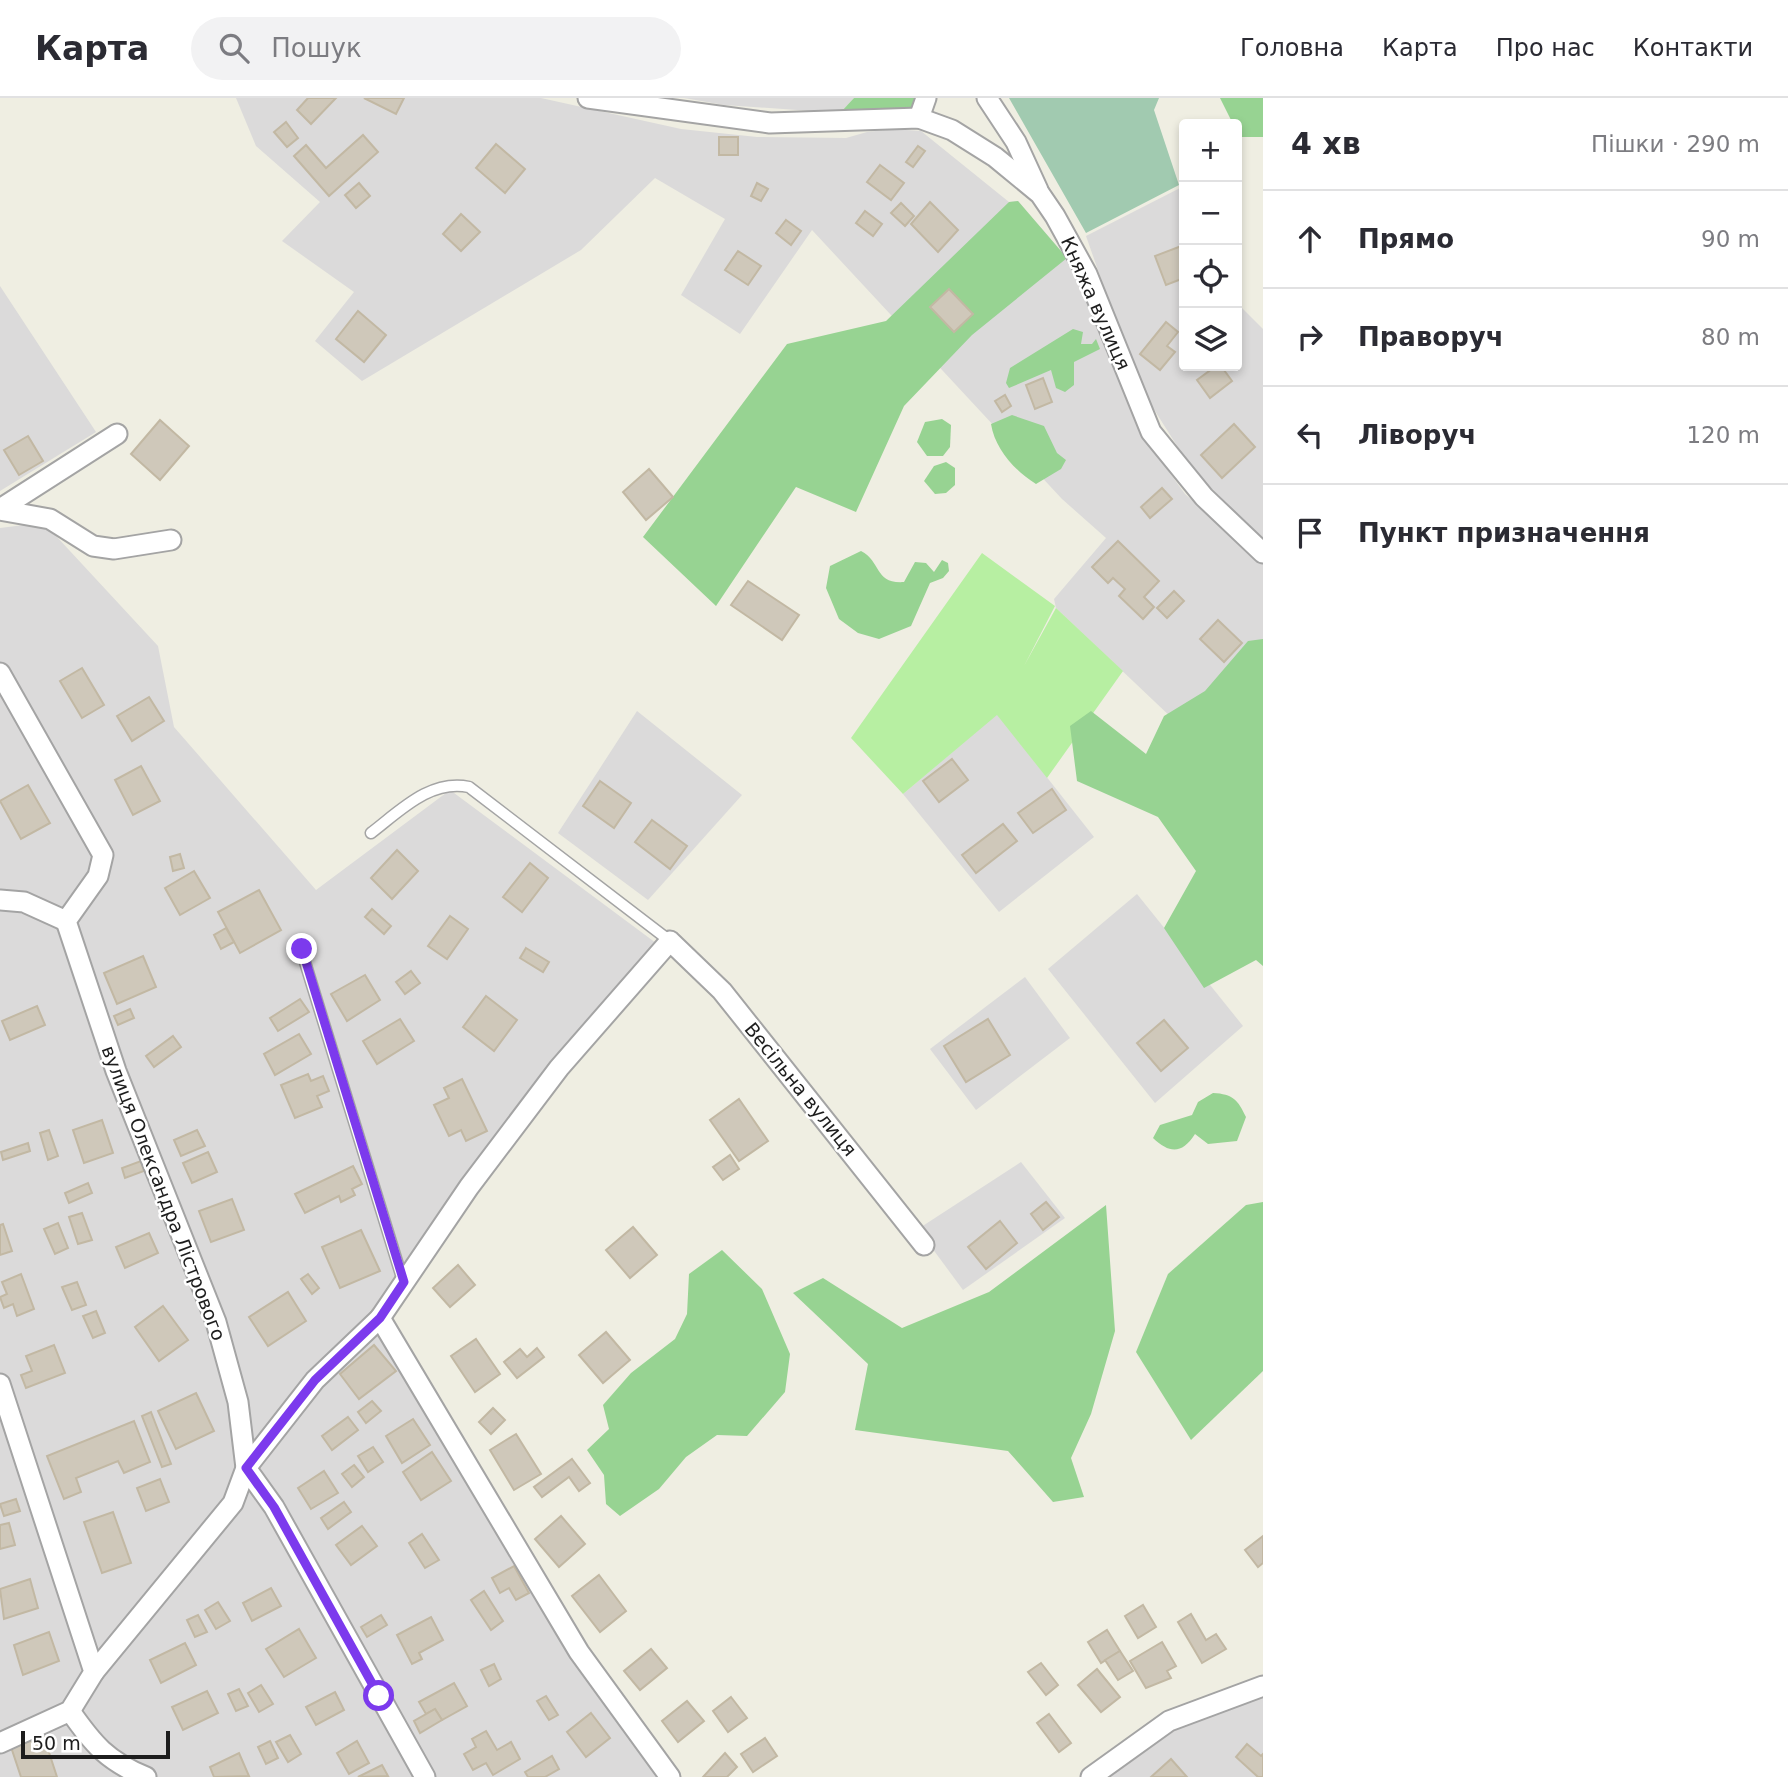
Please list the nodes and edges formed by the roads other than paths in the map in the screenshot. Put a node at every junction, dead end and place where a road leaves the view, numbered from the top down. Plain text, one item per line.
1 (588, 98) edge
2 (927, 98) edge
3 (987, 98) edge
4 (919, 118) junction
5 (1040, 194) junction
6 (117, 434) dead end
7 (0, 510) edge
8 (171, 540) dead end
9 (1263, 553) edge
10 (0, 673) edge
11 (371, 833) dead end
12 (0, 900) edge
13 (66, 921) junction
14 (670, 941) junction
15 (302, 949) dead end
16 (924, 1245) dead end
17 (404, 1282) junction
18 (380, 1318) junction
19 (0, 1384) edge
20 (246, 1468) junction
21 (94, 1672) junction
22 (1263, 1686) edge
23 (70, 1711) junction
24 (0, 1743) edge
25 (145, 1777) edge
26 (425, 1777) edge
27 (670, 1777) edge
28 (1091, 1777) edge

1 - 4 street, Княжа вулиця
2 - 4 street
3 - 5 street
4 - 5 street, Княжа вулиця
5 - 9 street, Княжа вулиця
6 - 7 street
7 - 8 street
10 - 13 street
11 - 14 lane
12 - 13 street
13 - 20 street, вулиця Олександра Лістрового
14 - 16 street, Весільна вулиця
14 - 17 street, вулиця Олександра Лістрового
15 - 17 lane
17 - 18 street, вулиця Олександра Лістрового
18 - 20 street, вулиця Олександра Лістрового
18 - 27 street
19 - 21 street
20 - 21 street, вулиця Олександра Лістрового
20 - 26 street, вулиця Олександра Лістрового
21 - 23 street, вулиця Олександра Лістрового
22 - 28 street
23 - 24 street
23 - 25 street

